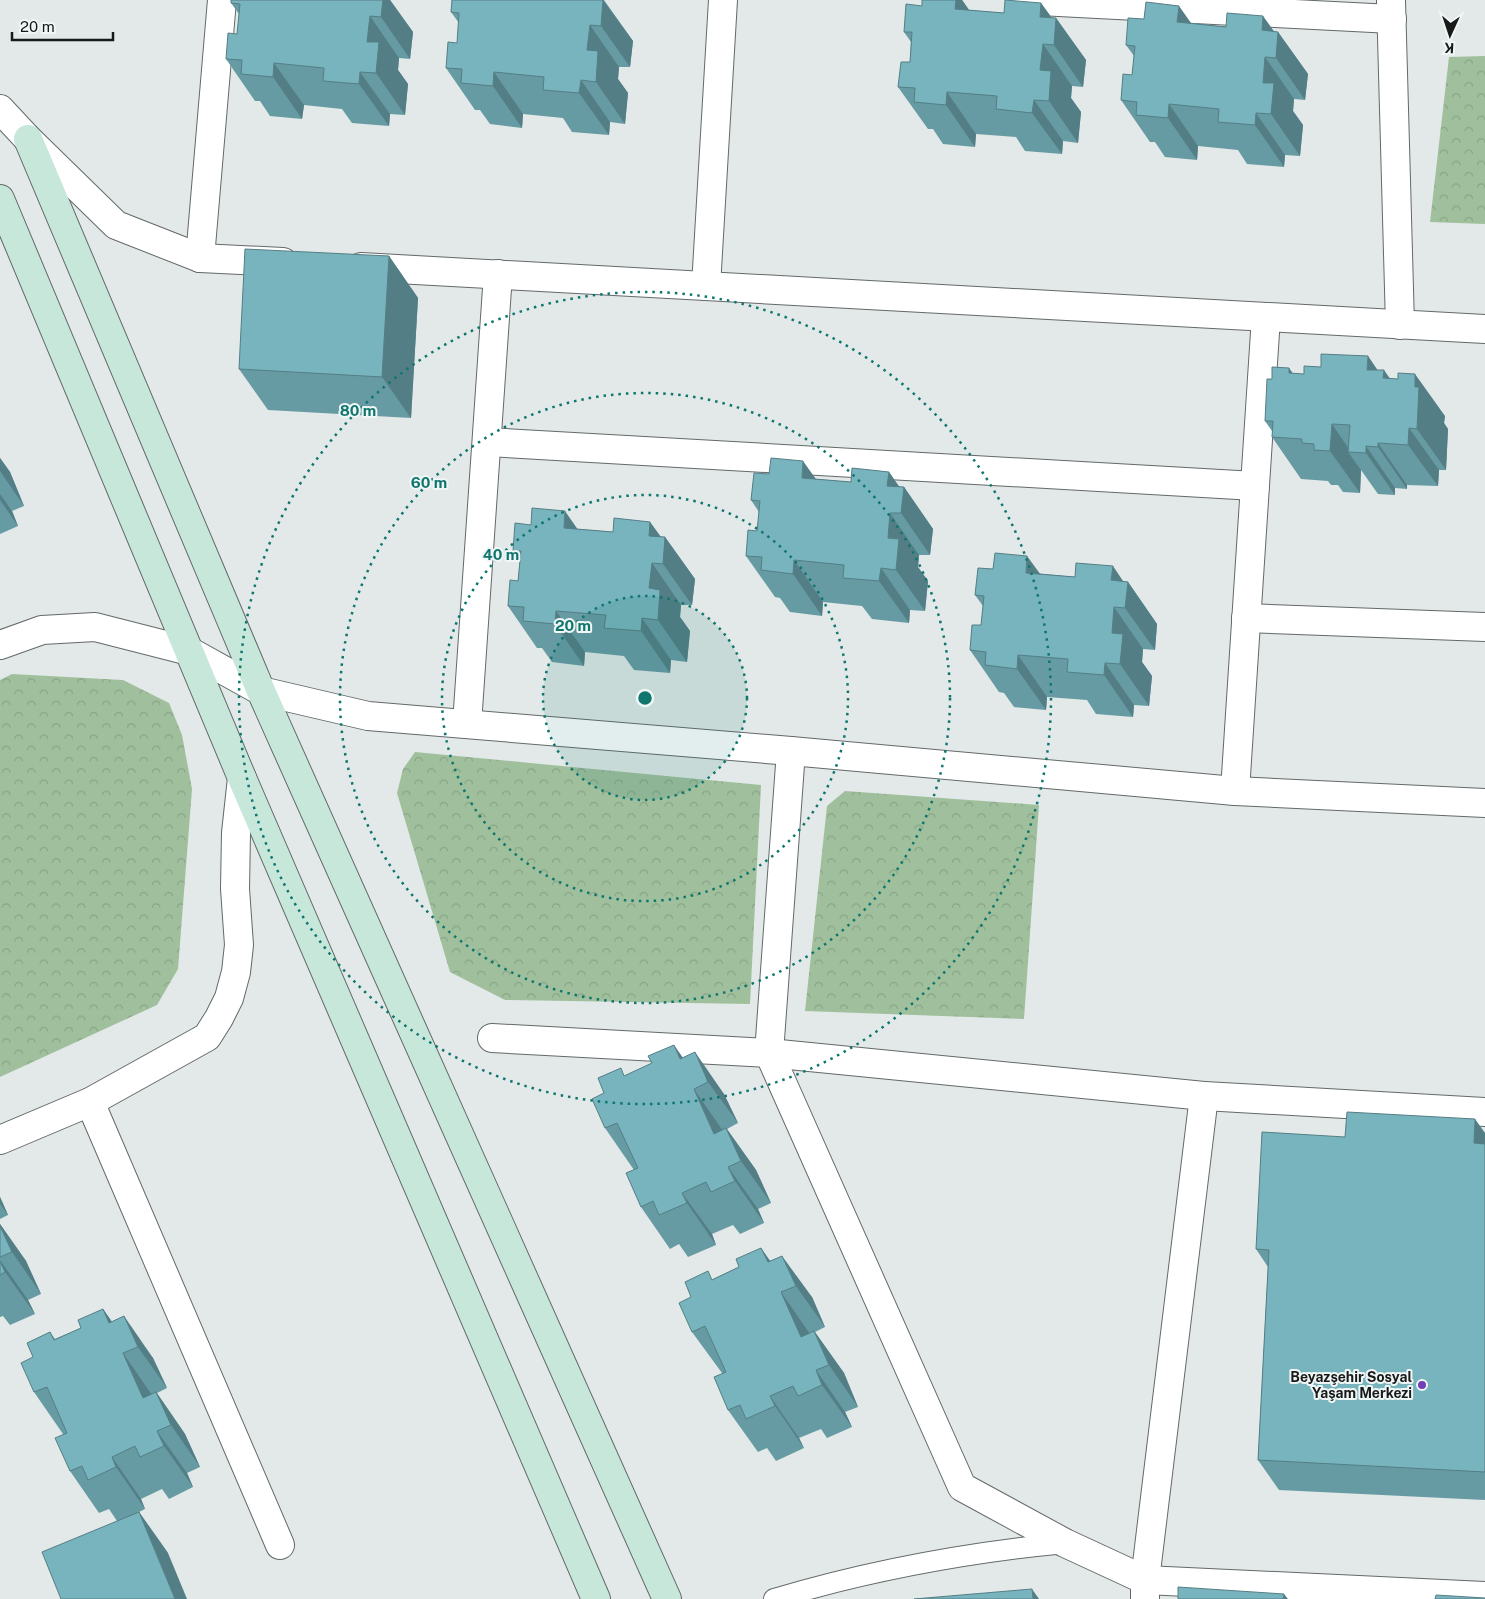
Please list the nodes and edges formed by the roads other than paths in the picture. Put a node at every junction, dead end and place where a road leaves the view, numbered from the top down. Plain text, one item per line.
1 (222, 0) edge
2 (723, 0) edge
3 (1020, 0) edge
4 (1392, 10) edge
5 (0, 109) edge
6 (28, 139) junction
7 (0, 199) edge
8 (200, 258) junction
9 (310, 264) edge
10 (339, 266) edge
11 (498, 274) junction
12 (706, 286) junction
13 (1266, 317) junction
14 (1400, 325) junction
15 (1485, 329) edge
16 (487, 442) junction
17 (1255, 486) junction
18 (1246, 618) junction
19 (1485, 627) edge
20 (0, 645) edge
21 (189, 651) junction
22 (261, 691) junction
23 (467, 724) junction
24 (791, 751) junction
25 (242, 778) junction
26 (1235, 792) junction
27 (1485, 803) edge
28 (492, 1038) dead end
29 (769, 1053) junction
30 (1204, 1096) junction
31 (90, 1102) junction
32 (1485, 1112) edge
33 (0, 1140) edge
34 (1064, 1543) junction
35 (280, 1545) dead end
36 (1145, 1590) edge
37 (1485, 1596) edge
38 (596, 1599) edge
39 (668, 1599) edge
40 (774, 1599) edge

1 - 8 street
2 - 12 street
3 - 4 street
4 - 14 street
5 - 6 street
6 - 8 street
6 - 22 main road
7 - 21 main road
8 - 9 street
10 - 11 street
11 - 12 street
11 - 16 street
12 - 13 street
13 - 14 street
13 - 17 street
14 - 15 street
16 - 17 street
16 - 23 street
17 - 18 street
18 - 19 street
18 - 26 street
20 - 21 street
21 - 22 street
21 - 25 main road
22 - 23 street
22 - 39 main road
23 - 24 street
24 - 26 street
24 - 29 street
25 - 31 street
25 - 38 main road
26 - 27 street
28 - 29 street
29 - 30 street
29 - 34 street
30 - 32 street
30 - 36 street
31 - 33 street
31 - 35 street
34 - 36 street
34 - 40 lane
36 - 37 street

